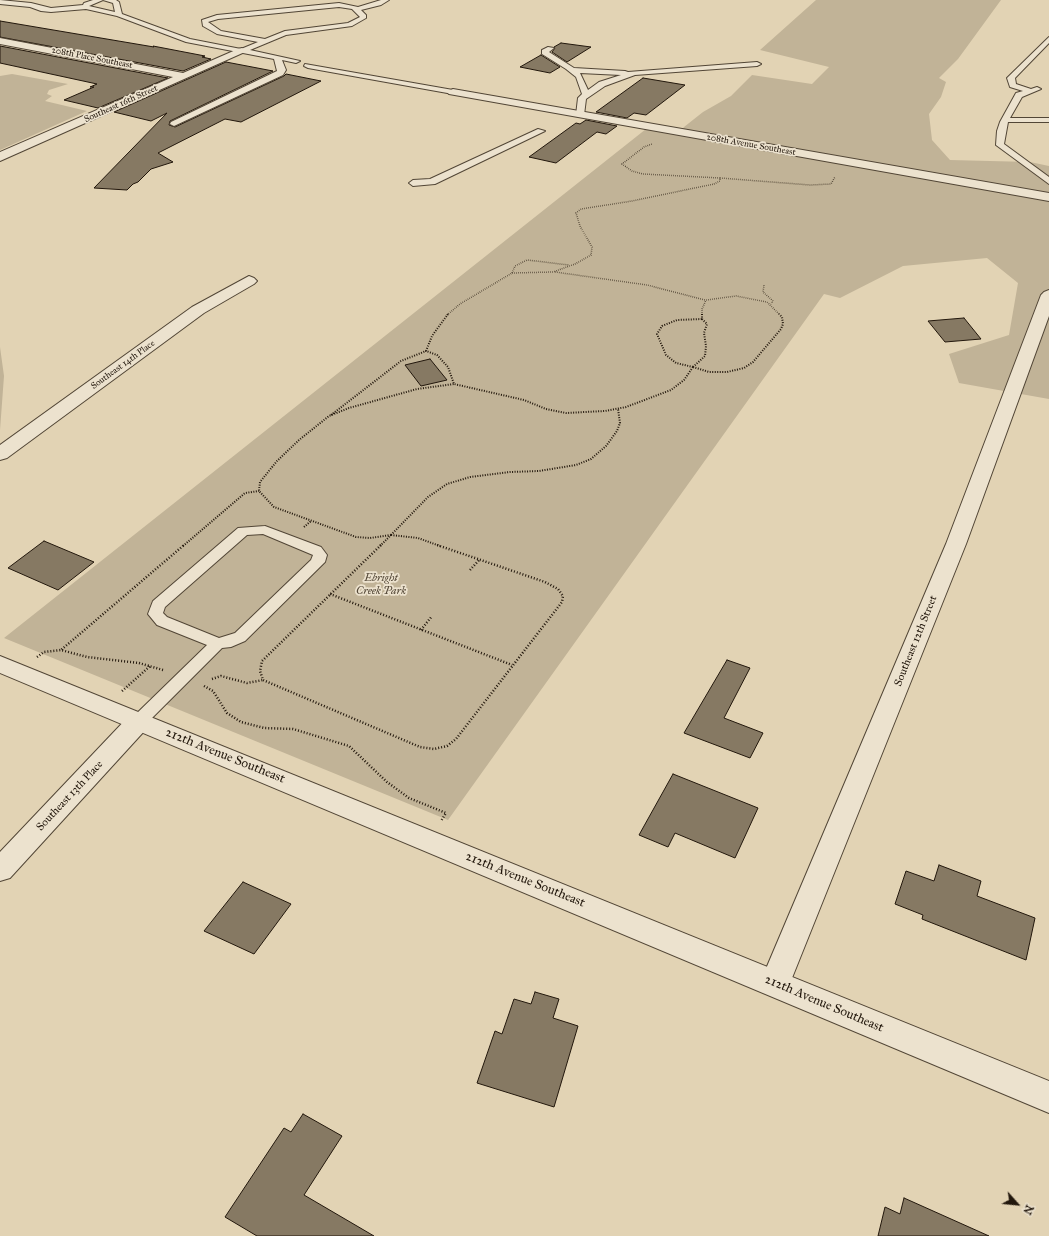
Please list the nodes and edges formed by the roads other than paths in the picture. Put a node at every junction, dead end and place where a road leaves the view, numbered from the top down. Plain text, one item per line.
1 (100, 0) edge
2 (106, 0) edge
3 (386, 0) edge
4 (0, 2) edge
5 (86, 7) junction
6 (357, 9) junction
7 (119, 15) junction
8 (1049, 39) edge
9 (264, 41) junction
10 (1, 42) edge
11 (550, 48) dead end
12 (242, 51) junction
13 (277, 58) junction
14 (296, 61) dead end
15 (757, 64) dead end
16 (308, 66) dead end
17 (572, 70) junction
18 (634, 73) junction
19 (184, 76) junction
20 (453, 92) joint
21 (586, 95) junction
22 (580, 115) junction
23 (1005, 120) junction
24 (1049, 120) edge
25 (174, 124) dead end
26 (541, 131) dead end
27 (0, 157) edge
28 (1049, 181) edge
29 (413, 183) dead end
30 (1049, 197) edge
31 (249, 281) dead end
32 (1049, 295) edge
33 (0, 454) edge
34 (218, 643) junction
35 (0, 664) edge
36 (139, 721) junction
37 (0, 870) edge
38 (775, 983) junction
39 (1049, 1097) edge

1 - 5 lane
2 - 7 lane
3 - 6 lane
4 - 5 lane
5 - 7 lane
6 - 9 lane
6 - 9 lane
7 - 12 lane
8 - 23 lane
9 - 12 lane
10 - 19 street, 208th Place Southeast
11 - 17 lane
12 - 13 lane
12 - 19 street, Southeast 16th Street
13 - 14 lane
13 - 25 lane
15 - 18 lane
16 - 20 lane
17 - 18 lane
17 - 21 lane
18 - 21 lane
19 - 27 street, Southeast 16th Street
20 - 22 street, 208th Avenue Southeast
21 - 22 lane
22 - 30 street, 208th Avenue Southeast
23 - 24 lane
23 - 28 lane
26 - 29 lane
31 - 33 street, Southeast 14th Place
32 - 38 street, Southeast 12th Street
34 - 34 lane
34 - 36 lane
35 - 36 street, 212th Avenue Southeast
36 - 37 street, Southeast 13th Place
36 - 38 street, 212th Avenue Southeast
38 - 39 street, 212th Avenue Southeast

